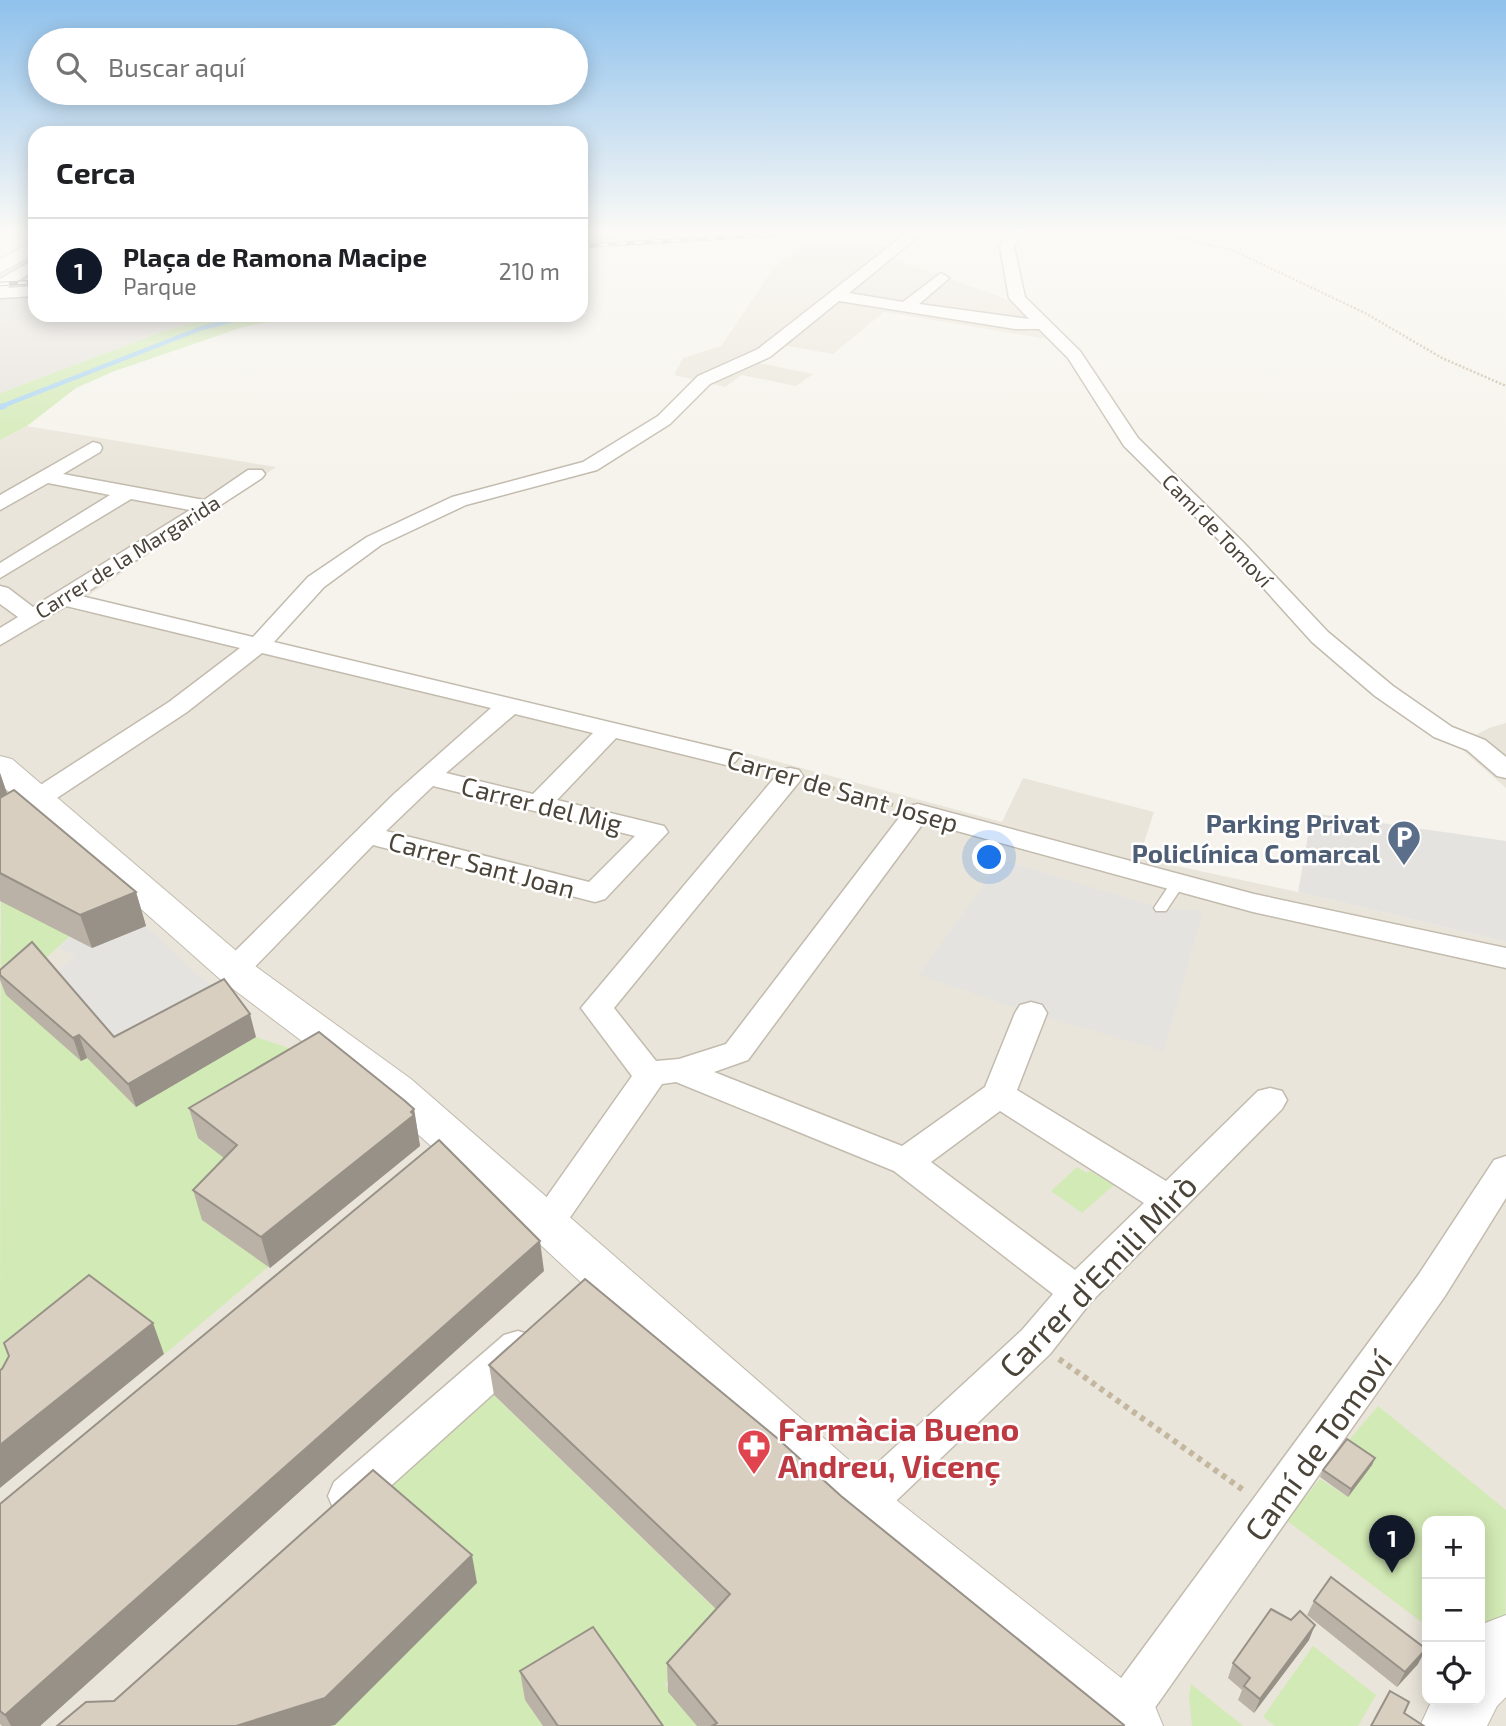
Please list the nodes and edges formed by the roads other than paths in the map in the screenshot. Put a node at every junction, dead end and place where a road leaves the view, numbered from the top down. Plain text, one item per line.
1 (816, 312) edge
2 (940, 312) edge
3 (1030, 312) edge
4 (1043, 324) junction
5 (93, 448) dead end
6 (255, 474) dead end
7 (46, 477) junction
8 (130, 491) junction
9 (0, 504) edge
10 (208, 507) junction
11 (0, 572) edge
12 (0, 593) edge
13 (64, 599) junction
14 (31, 616) junction
15 (0, 638) edge
16 (260, 644) junction
17 (512, 704) junction
18 (611, 729) junction
19 (726, 757) road end
20 (0, 766) edge
21 (1506, 770) edge
22 (790, 776) road end
23 (430, 777) junction
24 (540, 802) junction
25 (19, 810) edge
26 (654, 832) joint
27 (368, 835) junction
28 (1179, 881) junction
29 (1161, 908) dead end
30 (1506, 958) edge
31 (234, 970) junction
32 (1031, 1013) dead end
33 (665, 1074) junction
34 (999, 1094) junction
35 (1270, 1100) dead end
36 (906, 1162) junction
37 (1506, 1169) edge
38 (1168, 1200) junction
39 (547, 1222) junction
40 (1077, 1292) junction
41 (574, 1297) junction
42 (861, 1506) junction
43 (320, 1522) edge
44 (1506, 1644) edge
45 (1485, 1676) edge
46 (1466, 1705) edge
47 (1126, 1721) edge
48 (1451, 1726) edge

1 - 16 street
2 - 4 street
3 - 4 street, Camí de Tomoví
4 - 21 street, Camí de Tomoví
5 - 7 street
6 - 10 street, Carrer de la Margarida
7 - 8 street
7 - 9 street
8 - 10 street
8 - 11 street
10 - 13 street, Carrer de la Margarida
12 - 14 street
13 - 14 street, Carrer de la Margarida
13 - 16 street, Carrer de Sant Josep
14 - 15 street, Carrer de la Margarida
16 - 17 street, Carrer de Sant Josep
16 - 25 street
17 - 18 street, Carrer de Sant Josep
17 - 23 street
18 - 19 street, Carrer de Sant Josep
18 - 24 street
20 - 25 street
22 - 33 street
23 - 24 street, Carrer del Mig
23 - 27 street
24 - 26 street, Carrer del Mig
25 - 31 street
26 - 27 street, Carrer Sant Joan
27 - 31 street
28 - 29 lane
28 - 30 street, Carrer de Sant Josep
28 - 33 street, Carrer de Sant Josep
31 - 39 street
32 - 34 street
33 - 36 street
33 - 39 street
34 - 36 street
34 - 38 street
35 - 38 street, Carrer d'Emili Mirò
36 - 40 street
37 - 47 street, Camí de Tomoví
38 - 40 street, Carrer d'Emili Mirò
39 - 41 street
40 - 42 street, Carrer d'Emili Mirò
41 - 42 street
41 - 43 street
42 - 47 street
44 - 45 street
46 - 48 street

